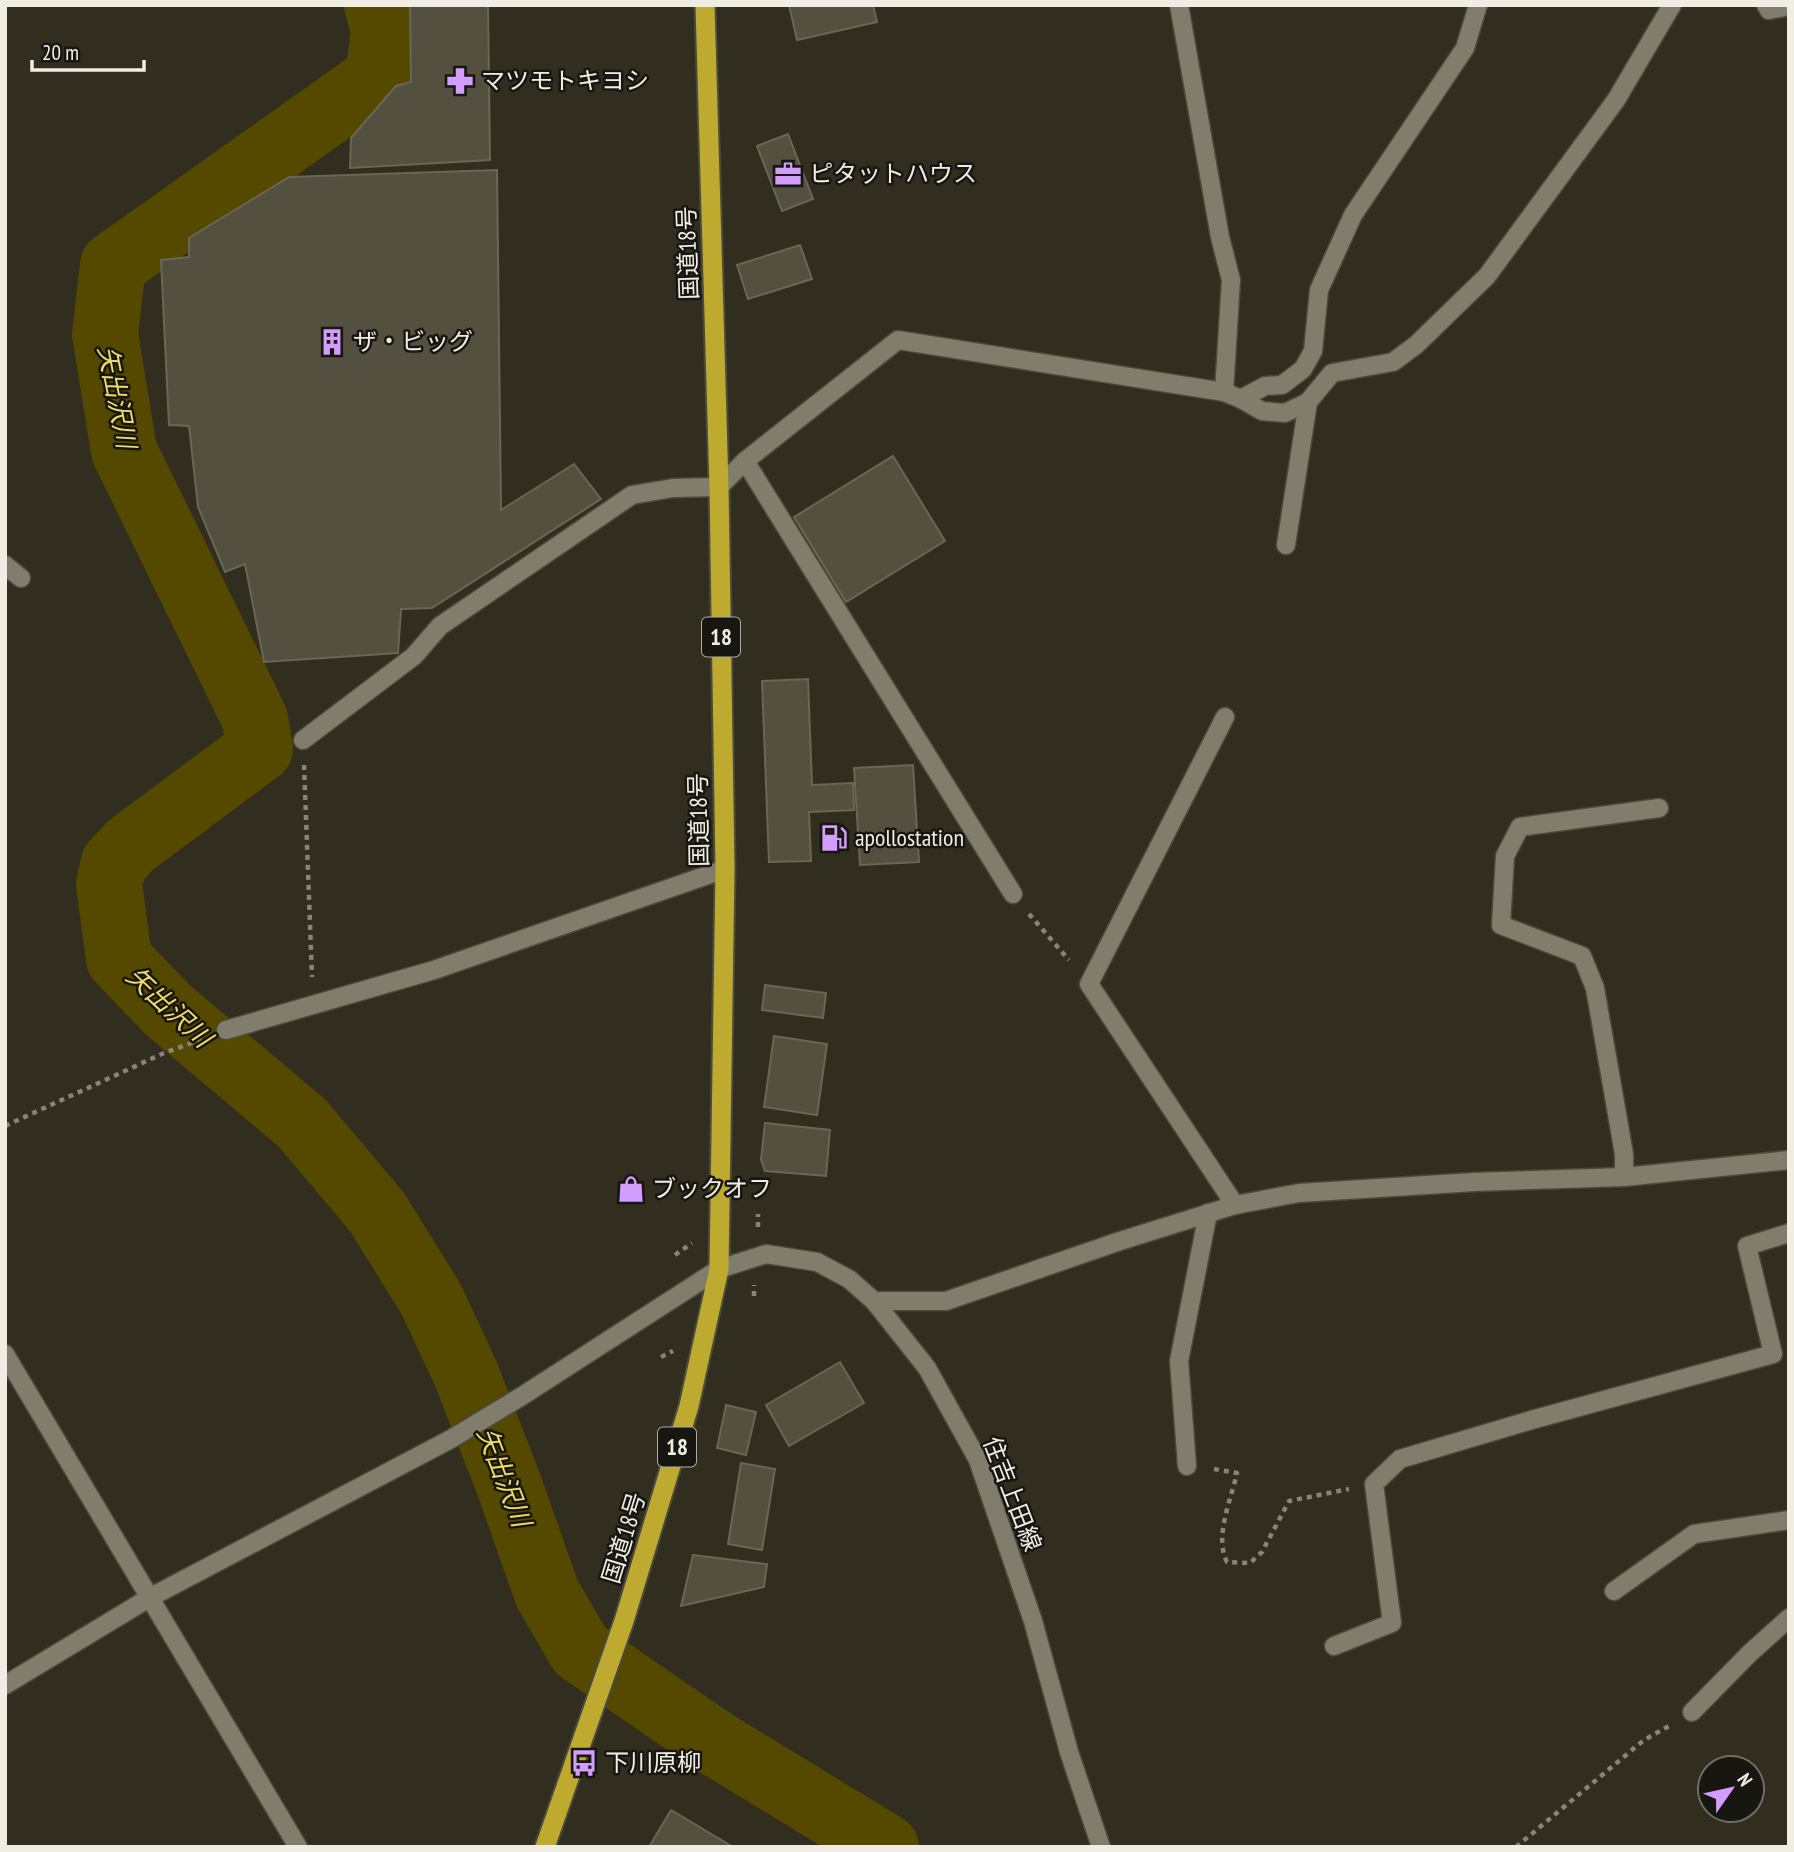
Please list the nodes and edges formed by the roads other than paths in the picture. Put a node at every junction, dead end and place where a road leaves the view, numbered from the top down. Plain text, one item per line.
1 (705, 5) edge
2 (1179, 5) edge
3 (1478, 5) edge
4 (1672, 5) edge
5 (1766, 5) edge
6 (1789, 6) edge
7 (1232, 396) junction
8 (1308, 402) junction
9 (745, 461) junction
10 (719, 487) junction
11 (1286, 545) dead end
12 (5, 565) edge
13 (21, 578) dead end
14 (1225, 717) dead end
15 (303, 740) road end
16 (1659, 808) dead end
17 (724, 869) junction
18 (1013, 894) road end
19 (226, 1030) road end
20 (1789, 1160) edge
21 (1624, 1177) junction
22 (1235, 1205) junction
23 (1208, 1213) junction
24 (1789, 1233) edge
25 (719, 1269) junction
26 (874, 1301) junction
27 (5, 1354) edge
28 (1187, 1465) road end
29 (1789, 1520) edge
30 (1614, 1591) dead end
31 (149, 1598) junction
32 (1789, 1618) edge
33 (1334, 1646) dead end
34 (5, 1685) edge
35 (1692, 1712) road end
36 (298, 1847) edge
37 (545, 1847) edge
38 (1101, 1847) edge

1 - 10 highway, 国道18号 / 18
2 - 7 street
3 - 7 street
4 - 8 street
5 - 6 street
7 - 8 street
7 - 9 street
8 - 11 street
9 - 10 street
9 - 18 street
10 - 15 street
10 - 17 highway, 国道18号 / 18
12 - 13 street
14 - 22 street
16 - 21 street
17 - 19 street
17 - 25 highway, 国道18号 / 18
20 - 21 street
21 - 22 street
22 - 23 street
23 - 26 street
23 - 28 street
24 - 33 street
25 - 26 street, 住吉上田線
25 - 31 street, 住吉上田線
25 - 37 highway, 国道18号 / 18
26 - 38 street, 住吉上田線
27 - 31 street
29 - 30 street
31 - 34 street, 住吉上田線
31 - 36 street
32 - 35 street

